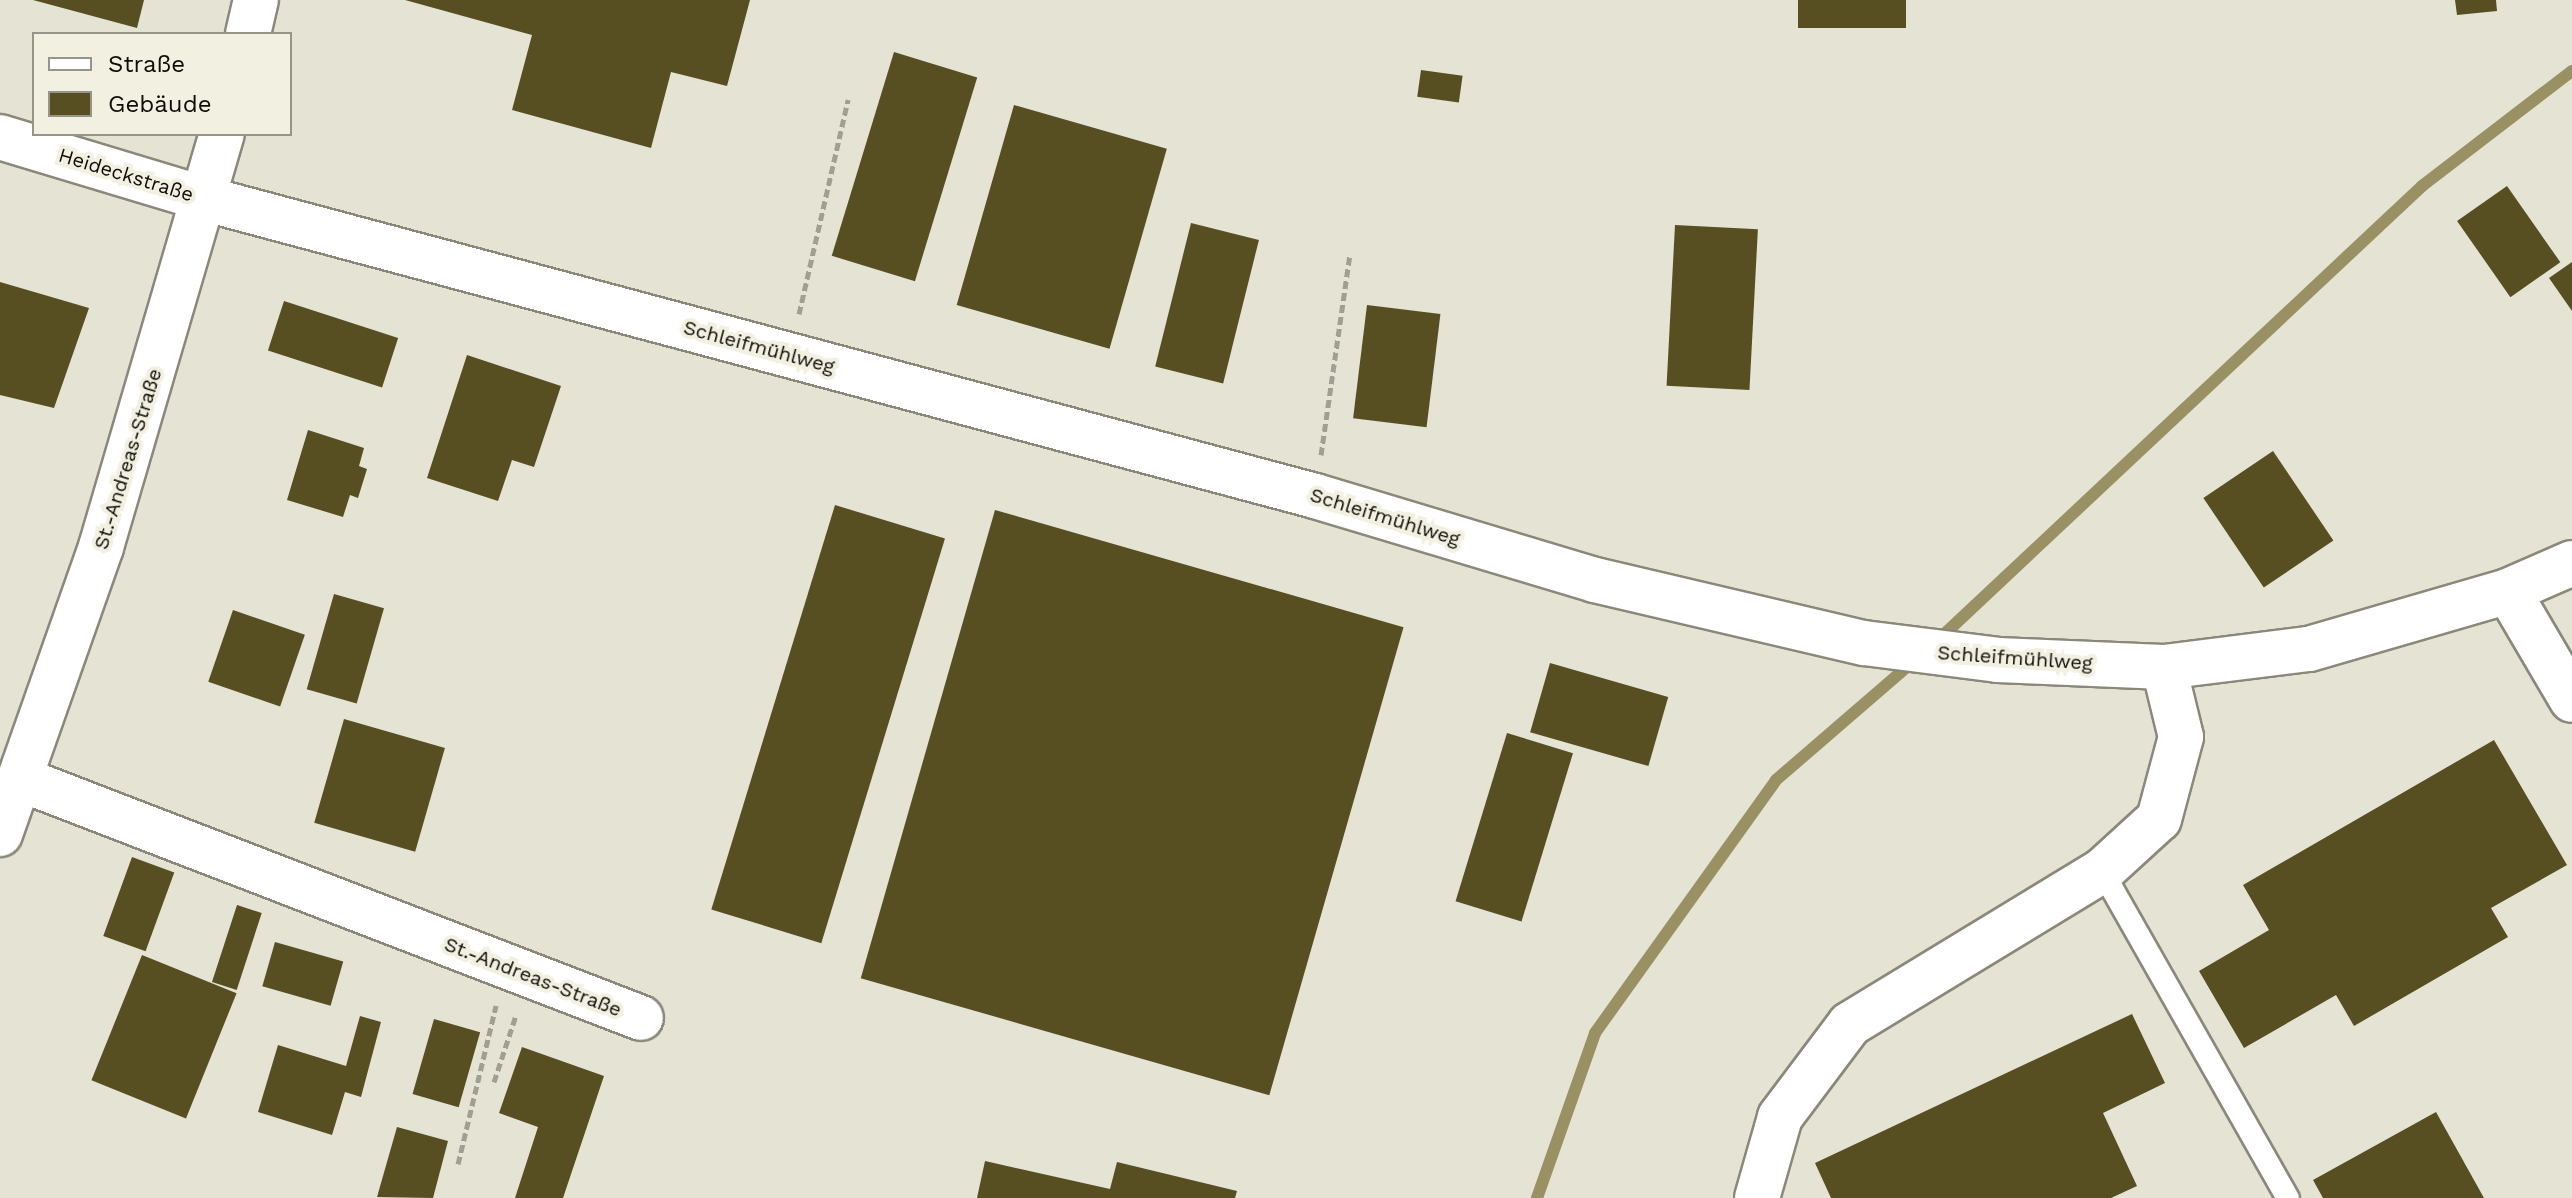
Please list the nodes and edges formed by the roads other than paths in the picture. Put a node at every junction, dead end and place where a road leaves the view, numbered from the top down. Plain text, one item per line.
1 (256, 0) edge
2 (248, 32) edge
3 (222, 136) edge
4 (0, 137) edge
5 (206, 199) junction
6 (2572, 563) edge
7 (2508, 591) junction
8 (2164, 667) junction
9 (2572, 700) edge
10 (23, 780) junction
11 (0, 834) edge
12 (2102, 871) junction
13 (641, 1018) dead end
14 (1757, 1198) edge
15 (2288, 1198) edge

1 - 2 street
3 - 5 street, St.-Andreas-Straße
4 - 5 street, Heideckstraße
5 - 8 street, Schleifmühlweg
5 - 10 street, St.-Andreas-Straße
6 - 7 street, Schleifmühlweg
7 - 8 street, Schleifmühlweg
7 - 9 street
8 - 12 street
10 - 11 street, St.-Andreas-Straße
10 - 13 street, St.-Andreas-Straße
12 - 14 street
12 - 15 lane

